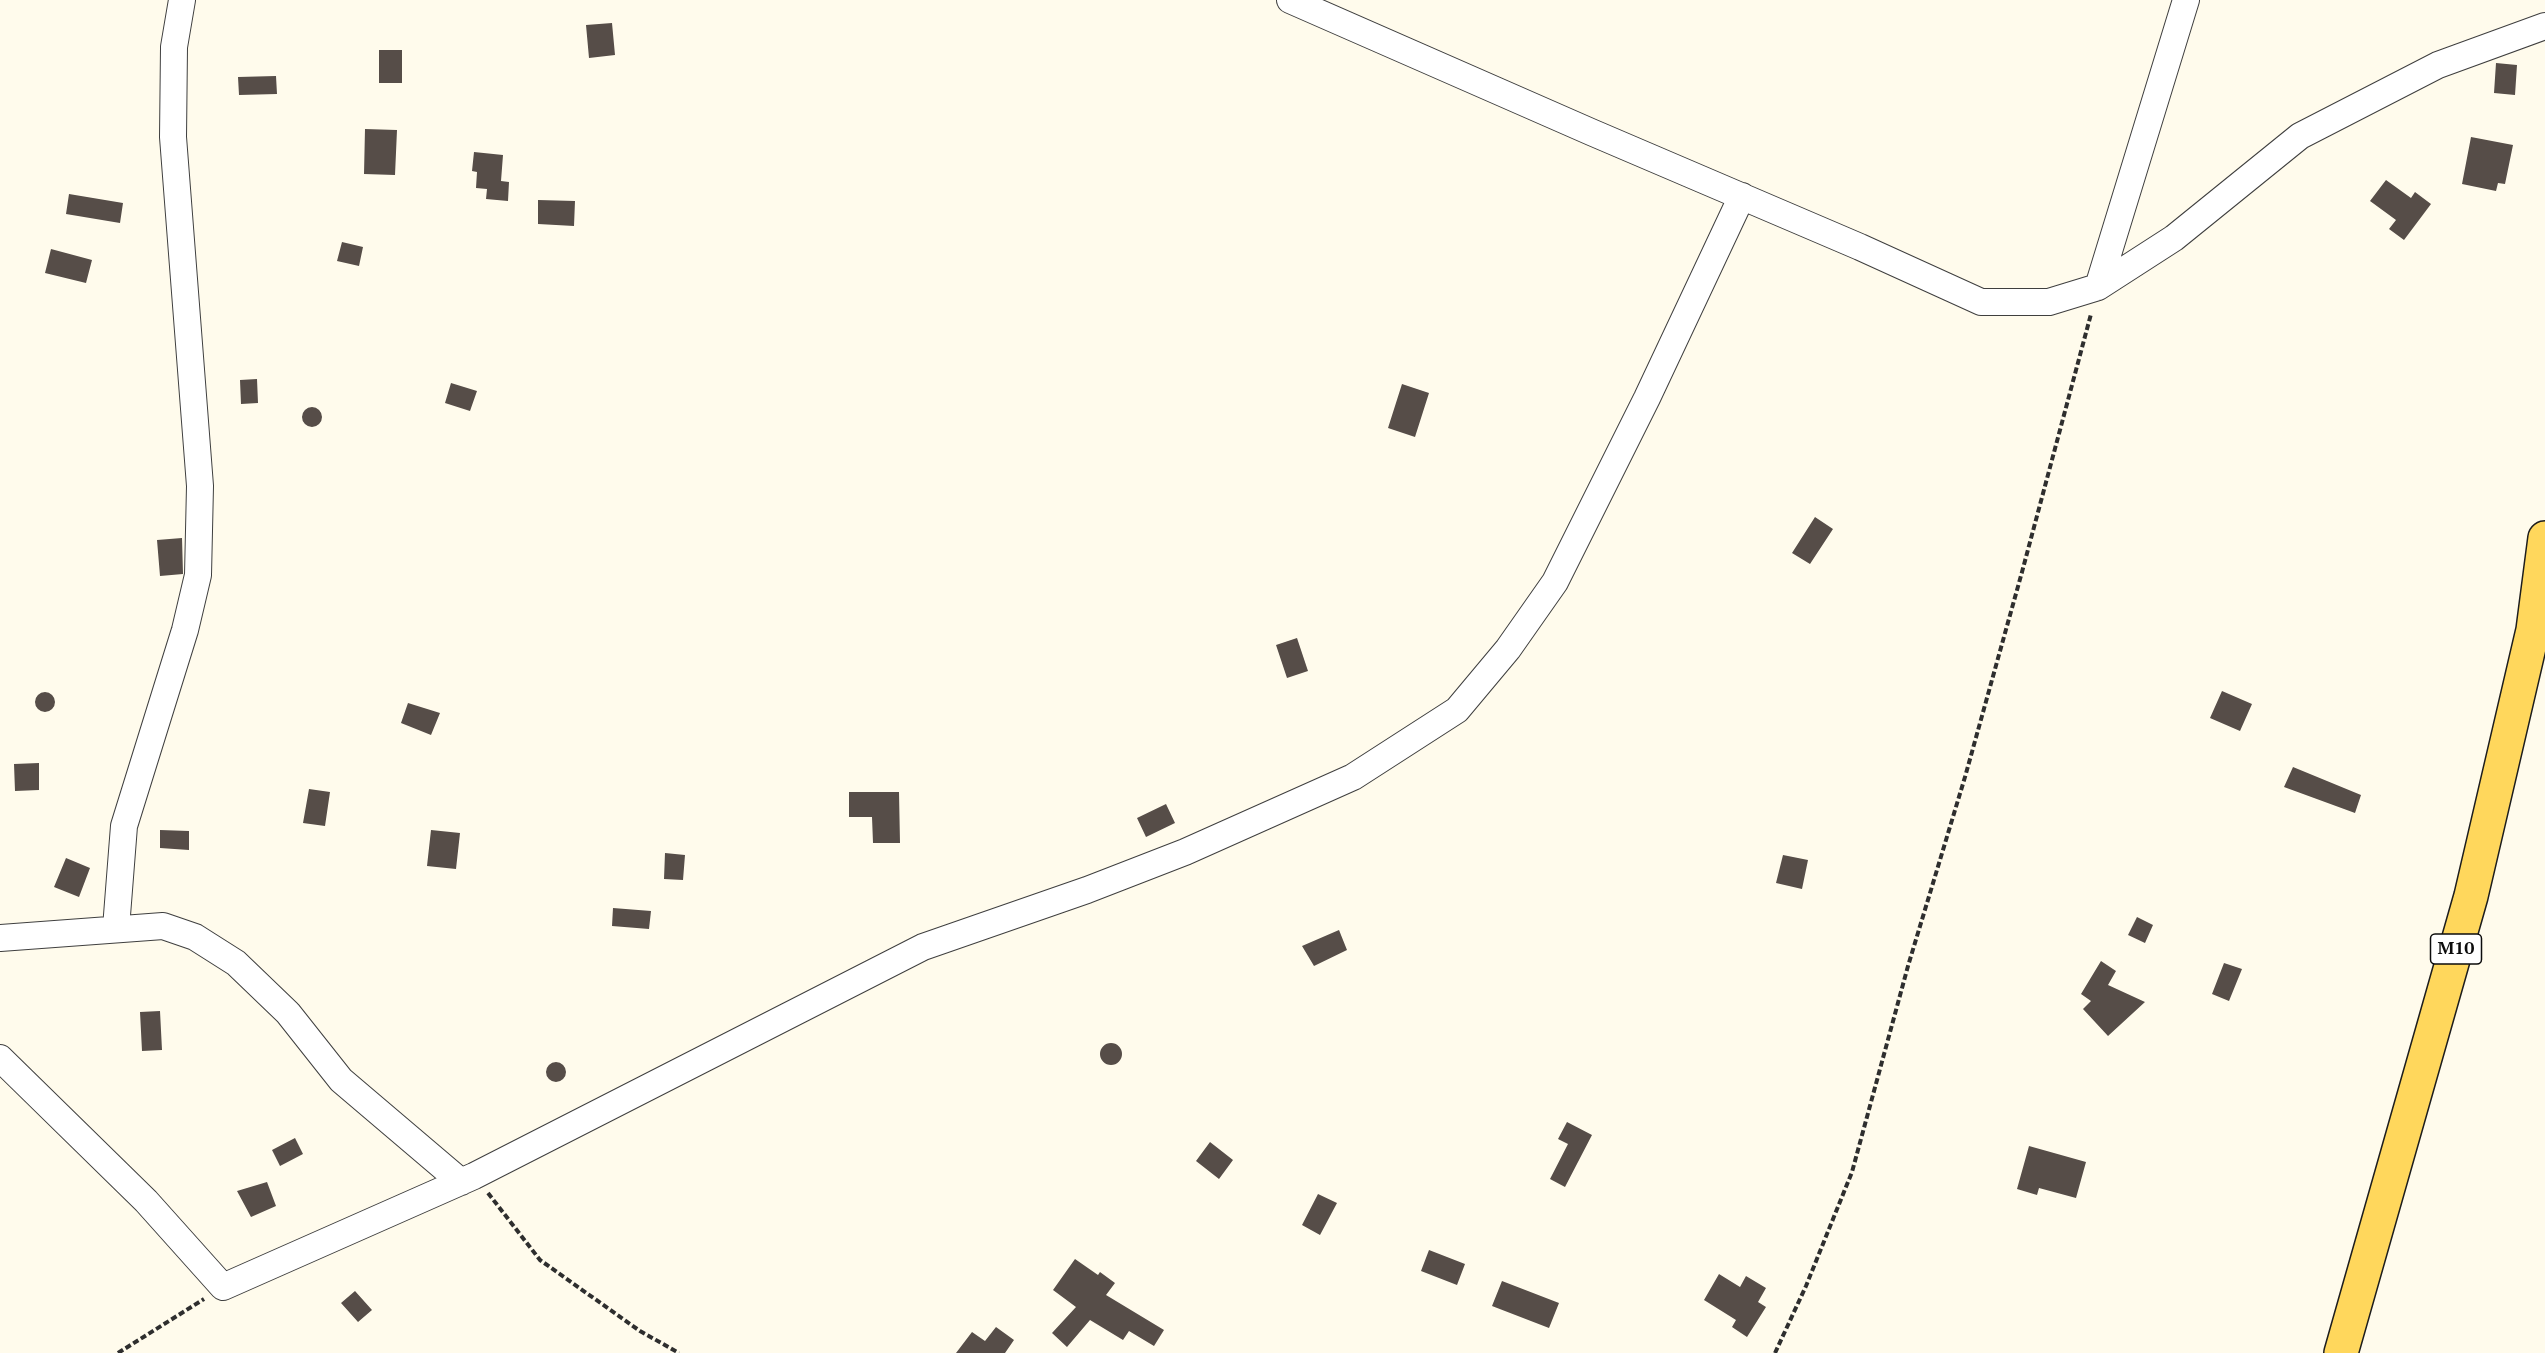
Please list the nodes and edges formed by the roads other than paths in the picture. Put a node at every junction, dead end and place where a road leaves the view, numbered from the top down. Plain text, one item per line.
1 (182, 0) edge
2 (1290, 0) edge
3 (2186, 0) edge
4 (2545, 26) edge
5 (1742, 196) junction
6 (2098, 287) junction
7 (2545, 538) edge
8 (116, 928) junction
9 (0, 938) edge
10 (0, 1058) edge
11 (468, 1179) junction
12 (2341, 1353) edge

1 - 8 street
2 - 5 street
3 - 6 street
4 - 6 street
5 - 6 street
5 - 11 street
7 - 12 main road, M10
8 - 9 street
8 - 11 street
10 - 11 street

